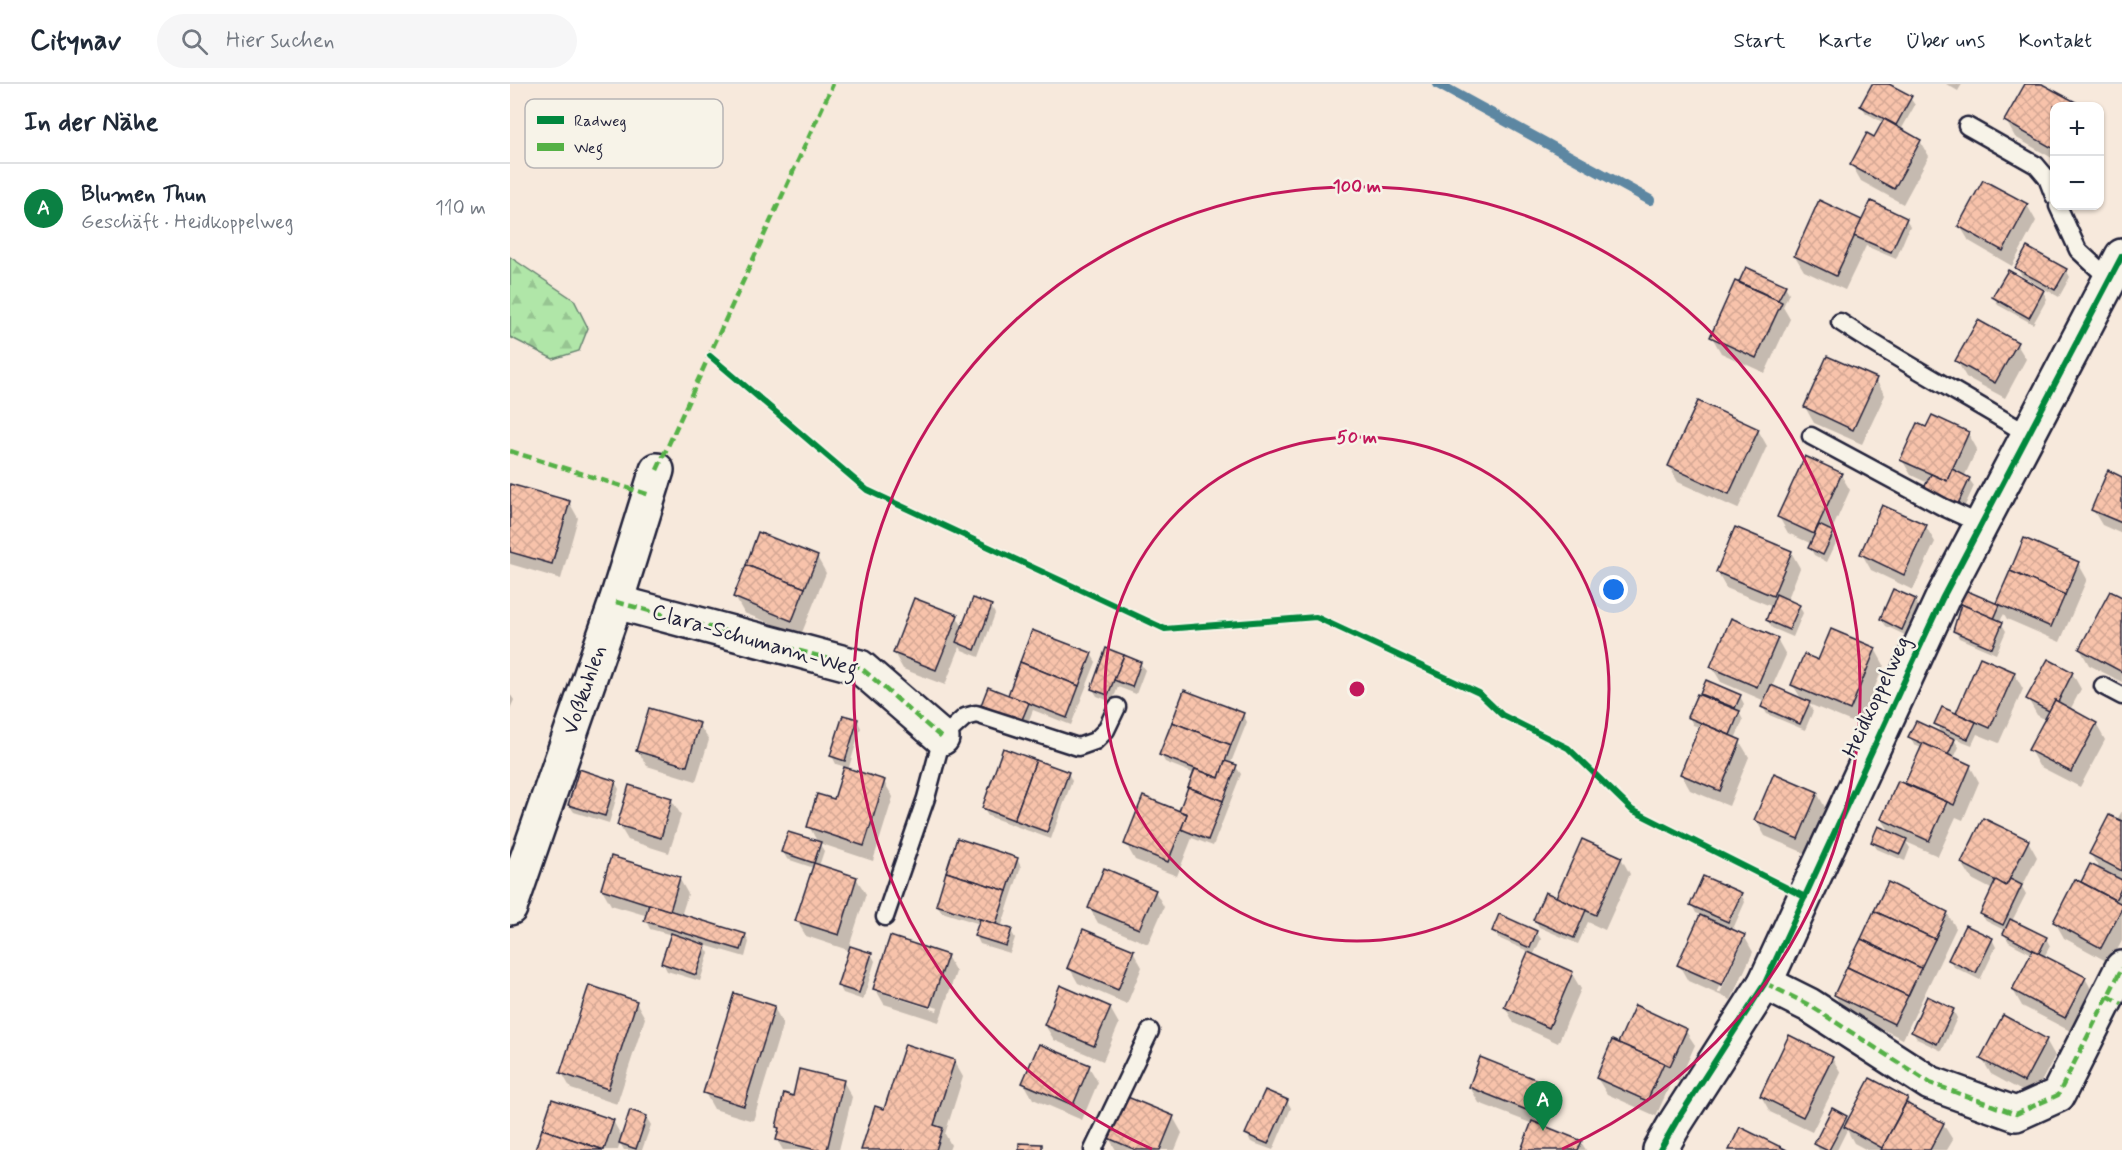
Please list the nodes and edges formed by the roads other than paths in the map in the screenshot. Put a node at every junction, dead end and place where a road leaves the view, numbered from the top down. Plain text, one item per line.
1 (1967, 126) dead end
2 (2050, 185) edge
3 (2060, 210) edge
4 (2116, 267) edge
5 (1840, 322) dead end
6 (2027, 434) junction
7 (1811, 436) dead end
8 (657, 470) dead end
9 (1980, 524) junction
10 (616, 602) junction
11 (2103, 686) dead end
12 (2122, 696) edge
13 (1117, 707) dead end
14 (942, 738) junction
15 (510, 908) edge
16 (885, 917) dead end
17 (1765, 983) junction
18 (2117, 989) edge
19 (1150, 1031) dead end
20 (1094, 1150) edge
21 (1660, 1150) edge

1 - 2 lane
3 - 4 lane
4 - 6 street, Heidkoppelweg
5 - 6 lane
6 - 9 street, Heidkoppelweg
7 - 9 lane
8 - 10 street, Voßkuhlen
9 - 17 street, Heidkoppelweg
10 - 14 street, Clara-Schumann-Weg
10 - 15 street, Voßkuhlen
11 - 12 lane
13 - 14 lane
14 - 16 lane
17 - 18 street
17 - 21 street, Heidkoppelweg
19 - 20 lane

